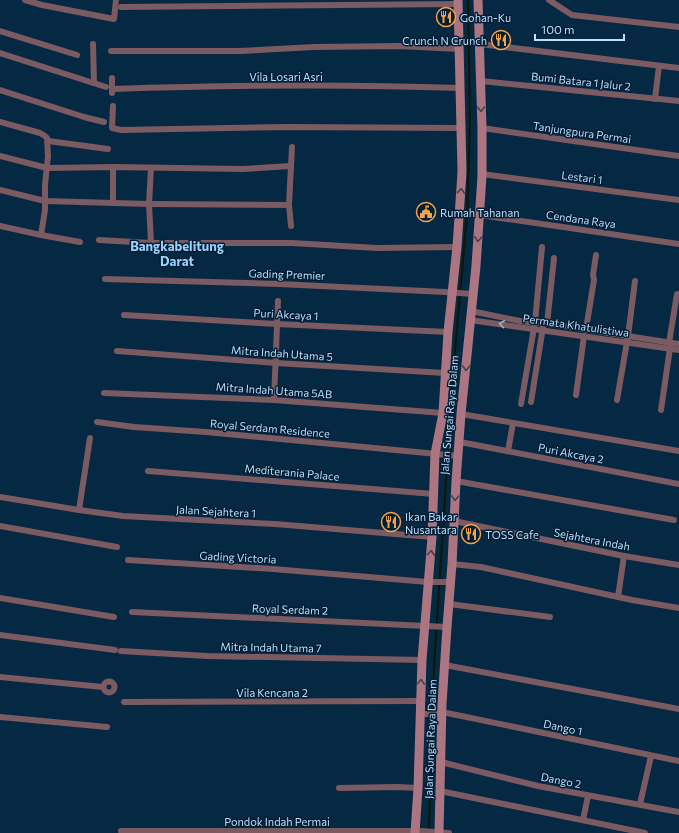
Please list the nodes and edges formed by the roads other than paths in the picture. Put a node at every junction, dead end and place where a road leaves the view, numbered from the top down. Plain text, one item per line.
1 (25, 0) edge
2 (116, 0) edge
3 (478, 0) edge
4 (549, 0) edge
5 (458, 2) edge
6 (121, 7) dead end
7 (679, 27) edge
8 (0, 31) edge
9 (93, 44) dead end
10 (480, 44) junction
11 (459, 49) junction
12 (111, 51) dead end
13 (0, 53) edge
14 (77, 55) dead end
15 (659, 66) junction
16 (679, 68) edge
17 (112, 78) dead end
18 (481, 81) junction
19 (94, 83) junction
20 (460, 88) junction
21 (0, 90) edge
22 (110, 90) junction
23 (655, 99) junction
24 (679, 101) edge
25 (113, 106) dead end
26 (0, 122) edge
27 (104, 122) dead end
28 (461, 128) junction
29 (482, 128) junction
30 (48, 141) junction
31 (292, 147) dead end
32 (108, 149) dead end
33 (0, 156) edge
34 (679, 156) edge
35 (291, 166) junction
36 (113, 167) junction
37 (47, 168) junction
38 (151, 168) junction
39 (482, 174) junction
40 (0, 190) edge
41 (679, 200) edge
42 (45, 201) junction
43 (113, 203) junction
44 (149, 204) junction
45 (289, 205) junction
46 (480, 215) junction
47 (0, 226) edge
48 (291, 226) dead end
49 (41, 235) junction
50 (99, 240) dead end
51 (80, 242) dead end
52 (151, 243) junction
53 (679, 244) edge
54 (457, 247) junction
55 (542, 247) dead end
56 (596, 255) dead end
57 (554, 258) dead end
58 (105, 279) dead end
59 (635, 281) dead end
60 (453, 292) junction
61 (471, 294) junction
62 (677, 294) dead end
63 (278, 302) dead end
64 (124, 315) dead end
65 (470, 316) junction
66 (277, 324) junction
67 (535, 326) junction
68 (544, 326) junction
69 (586, 329) junction
70 (448, 332) junction
71 (584, 336) junction
72 (627, 339) junction
73 (679, 344) edge
74 (669, 346) junction
75 (679, 350) edge
76 (117, 351) dead end
77 (276, 363) junction
78 (446, 373) junction
79 (104, 393) dead end
80 (576, 395) dead end
81 (274, 400) junction
82 (617, 400) dead end
83 (531, 402) dead end
84 (520, 404) dead end
85 (661, 410) dead end
86 (443, 413) junction
87 (461, 414) junction
88 (97, 422) dead end
89 (512, 423) junction
90 (90, 438) dead end
91 (460, 442) junction
92 (508, 451) junction
93 (679, 451) edge
94 (438, 454) junction
95 (456, 456) junction
96 (148, 470) dead end
97 (456, 480) junction
98 (679, 484) edge
99 (434, 494) junction
100 (0, 497) edge
101 (79, 510) junction
102 (674, 520) dead end
103 (454, 521) junction
104 (0, 526) edge
105 (432, 537) junction
106 (117, 547) dead end
107 (624, 556) junction
108 (128, 560) dead end
109 (452, 564) junction
110 (679, 565) edge
111 (432, 582) junction
112 (449, 582) junction
113 (618, 597) junction
114 (0, 598) edge
115 (449, 604) junction
116 (679, 608) edge
117 (132, 612) dead end
118 (114, 617) dead end
119 (550, 617) dead end
120 (429, 625) junction
121 (444, 627) junction
122 (0, 635) edge
123 (422, 660) junction
124 (445, 665) junction
125 (0, 677) edge
126 (103, 687) dead end
127 (124, 702) dead end
128 (420, 702) junction
129 (679, 709) edge
130 (441, 713) junction
131 (423, 714) junction
132 (0, 717) edge
133 (107, 727) dead end
134 (651, 756) junction
135 (679, 761) edge
136 (441, 762) junction
137 (339, 788) dead end
138 (418, 788) junction
139 (440, 791) junction
140 (588, 796) junction
141 (640, 804) junction
142 (679, 812) edge
143 (582, 820) junction
144 (121, 831) dead end
145 (417, 832) edge
146 (437, 832) edge
147 (448, 833) edge
148 (645, 833) edge

1 - 2 street
3 - 10 street, Jalan Sungai Raya Dalam
4 - 7 street
5 - 6 street
5 - 11 street
8 - 14 street
9 - 19 street
10 - 15 street
10 - 18 street, Jalan Sungai Raya Dalam
11 - 12 street
11 - 20 street
13 - 19 street, Vila Losari Asri
15 - 16 street
15 - 23 street
17 - 22 street
18 - 23 street, Bumi Batara 1 Jalur 2
18 -> 29 street, Jalan Sungai Raya Dalam
19 - 22 street, Vila Losari Asri
20 - 22 street, Vila Losari Asri
20 - 28 street
21 - 27 street
23 - 24 street, Bumi Batara 1 Jalur 2
25 - 28 street
26 - 30 street
54 -> 28 street
29 - 34 street, Tanjungpura Permai
29 - 39 street, Jalan Sungai Raya Dalam
30 - 32 street
30 - 37 street
31 - 35 street
33 - 37 street
35 - 38 street
35 - 45 street
36 - 37 street
36 - 38 street
36 - 43 street
37 - 42 street
38 - 44 street
39 - 41 street, Lestari 1
39 - 46 street, Jalan Sungai Raya Dalam
40 - 42 street
42 - 43 street
42 - 49 street
43 - 44 street
44 - 45 street
44 - 52 street
45 - 48 street
46 - 53 street, Cendana Raya
46 -> 61 street, Jalan Sungai Raya Dalam
47 - 49 street
49 - 51 street
50 - 52 street
52 - 54 street
54 - 60 street
55 - 67 street
56 - 69 street
57 - 68 street
58 - 60 street, Gading Premier
59 - 72 street
60 - 61 street, Gading Premier
60 - 70 street
61 - 65 street, Jalan Sungai Raya Dalam
62 - 74 street
63 - 66 street
64 - 66 street, Puri Akcaya 1
65 - 67 street, Permata Khatulistiwa
65 -> 87 street, Jalan Sungai Raya Dalam
66 - 70 street, Puri Akcaya 1
66 - 77 street
67 - 68 street, Permata Khatulistiwa
67 - 84 street
68 - 69 street
68 - 71 street, Permata Khatulistiwa
68 - 83 street
69 - 72 street
70 - 78 street
71 - 72 street, Permata Khatulistiwa
71 - 80 street
72 - 74 street, Permata Khatulistiwa
72 - 82 street
73 - 74 street
74 - 75 street, Permata Khatulistiwa
74 - 85 street
76 - 77 street, Mitra Indah Utama 5
77 - 78 street, Mitra Indah Utama 5
77 - 81 street
78 - 86 street
79 - 81 street, Mitra Indah Utama 5AB
81 - 86 street, Mitra Indah Utama 5AB
86 - 94 street
87 - 89 street, Puri Akcaya 2
87 - 91 street, Jalan Sungai Raya Dalam
88 - 94 street, Royal Serdam Residence
89 - 92 street
89 - 93 street, Puri Akcaya 2
90 - 101 street
91 - 92 street, Puri Akcaya 2
91 - 95 street, Jalan Sungai Raya Dalam
92 - 98 street, Puri Akcaya 2
94 - 95 street, Royal Serdam Residence
94 - 99 street
95 - 97 street, Jalan Sungai Raya Dalam
96 - 99 street, Mediterania Palace
97 - 102 street
97 -> 103 street, Jalan Sungai Raya Dalam
99 - 105 street
100 - 101 street, Jalan Sejahtera 1
101 - 105 street, Jalan Sejahtera 1
103 - 107 street, Sejahtera Indah
103 - 109 street, Jalan Sungai Raya Dalam
104 - 106 street
111 -> 105 street
107 - 110 street, Sejahtera Indah
107 - 113 street
108 - 111 street, Gading Victoria
109 - 112 street, Jalan Sungai Raya Dalam
109 - 113 street
111 - 112 street
111 - 120 street
112 - 115 street, Jalan Sungai Raya Dalam
113 - 116 street
114 - 118 street
115 - 119 street
115 - 121 street, Jalan Sungai Raya Dalam
117 - 120 street, Royal Serdam 2
120 - 121 street, Royal Serdam 2
120 - 123 street
121 - 124 street, Jalan Sungai Raya Dalam
122 - 123 street, Mitra Indah Utama 7
128 -> 123 street
124 - 129 street
124 - 130 street, Jalan Sungai Raya Dalam
125 - 126 street
127 - 128 street, Vila Kencana 2
128 - 131 street
130 - 131 street, Dango 1
130 - 134 street, Dango 1
130 - 136 street, Jalan Sungai Raya Dalam
131 - 138 street
132 - 133 street
134 - 135 street, Dango 1
134 - 141 street
136 - 139 street, Jalan Sungai Raya Dalam
136 - 140 street, Dango 2
137 - 138 street
138 - 145 street
139 - 143 street
139 - 146 street, Jalan Sungai Raya Dalam
140 - 141 street, Dango 2
140 - 143 street
141 - 142 street, Dango 2
143 - 148 street
144 - 145 street, Pondok Indah Permai
145 - 146 street, Pondok Indah Permai
146 - 147 street, Pondok Indah Permai

